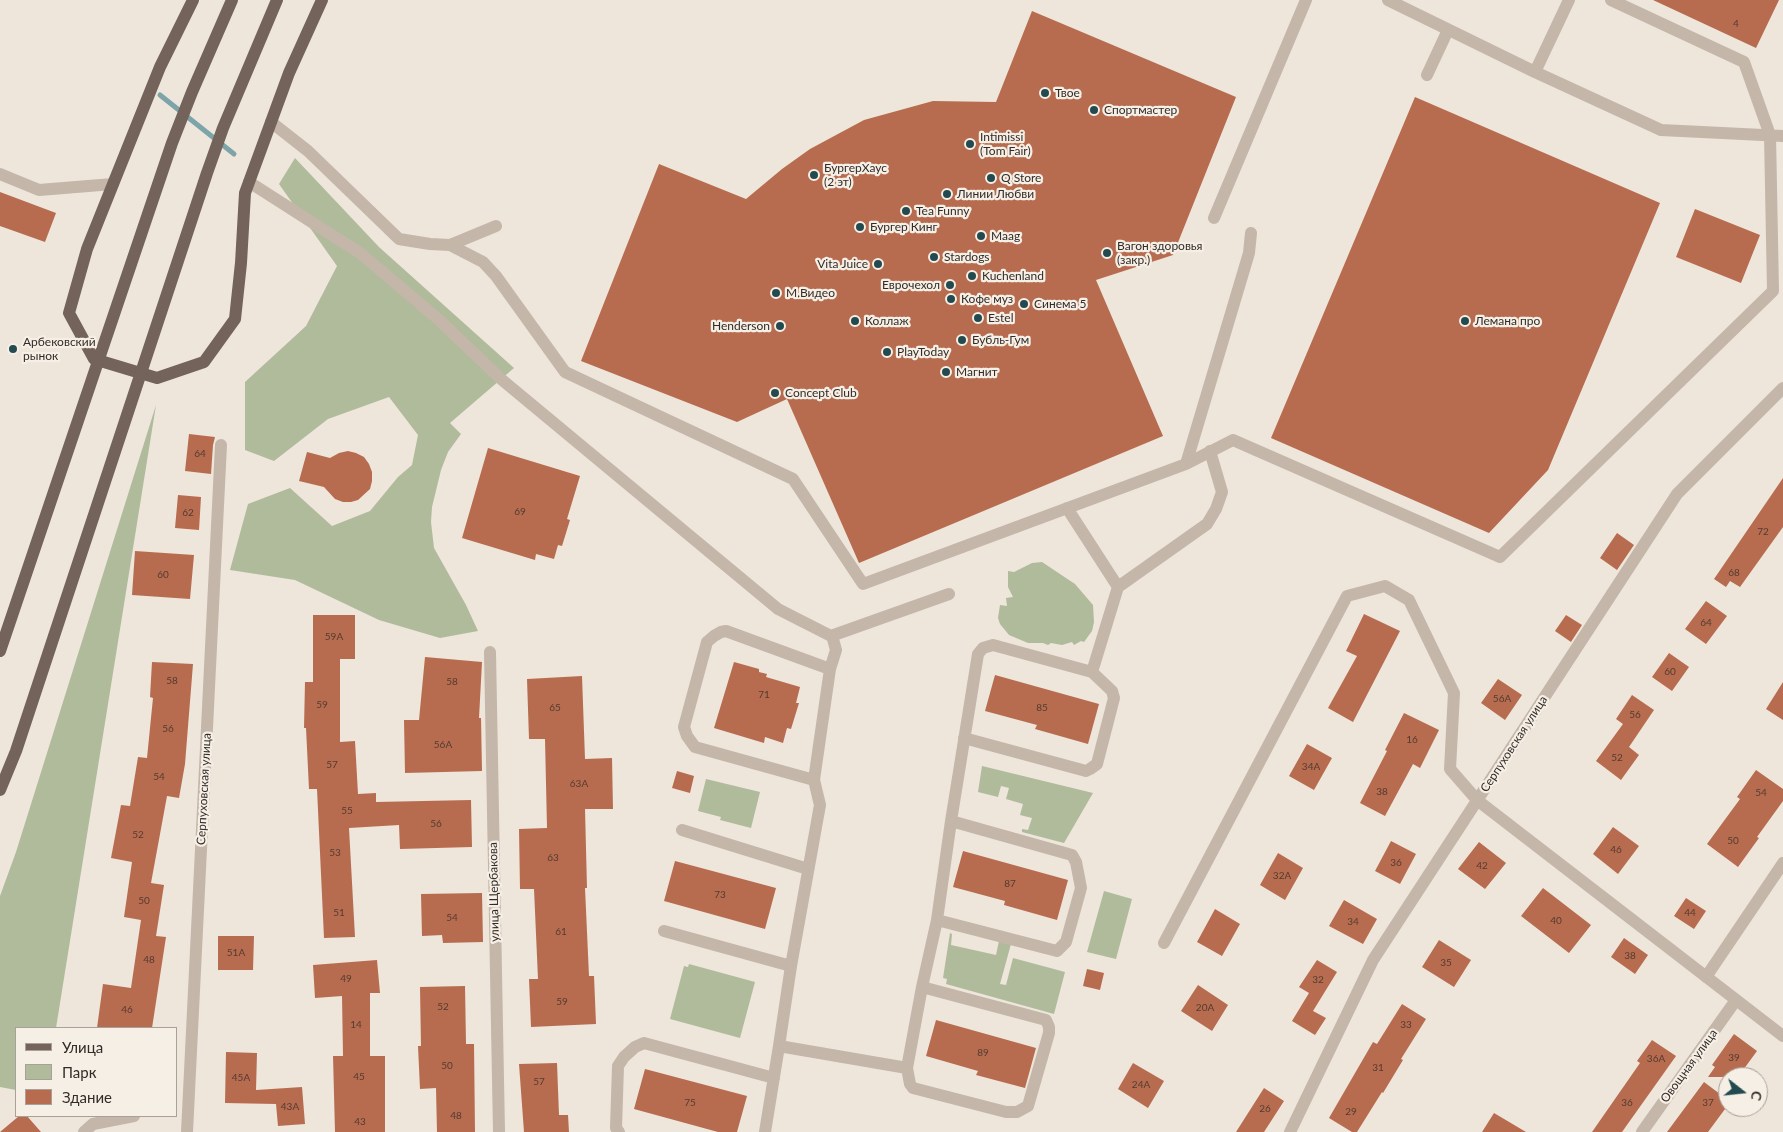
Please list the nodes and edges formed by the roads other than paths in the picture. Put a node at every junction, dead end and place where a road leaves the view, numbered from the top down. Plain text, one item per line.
1 (193, 0) edge
2 (232, 0) edge
3 (277, 0) edge
4 (322, 0) edge
5 (1306, 0) edge
6 (1388, 0) edge
7 (1569, 0) edge
8 (1611, 0) edge
9 (1448, 30) junction
10 (1535, 72) junction
11 (1427, 75) dead end
12 (270, 122) junction
13 (1770, 135) junction
14 (1783, 136) edge
15 (0, 174) edge
16 (248, 182) junction
17 (113, 184) junction
18 (1214, 218) dead end
19 (496, 226) dead end
20 (1251, 233) dead end
21 (450, 245) junction
22 (1783, 388) edge
23 (221, 445) dead end
24 (1210, 451) junction
25 (1186, 464) junction
26 (1067, 508) junction
27 (1118, 587) junction
28 (949, 594) dead end
29 (830, 636) junction
30 (0, 651) edge
31 (490, 652) dead end
32 (830, 669) junction
33 (1092, 672) junction
34 (964, 738) junction
35 (814, 780) junction
36 (0, 790) edge
37 (1477, 800) junction
38 (950, 821) junction
39 (682, 830) dead end
40 (1783, 863) edge
41 (808, 869) junction
42 (937, 920) junction
43 (664, 931) dead end
44 (1164, 943) dead end
45 (791, 966) junction
46 (1706, 977) junction
47 (922, 987) junction
48 (1736, 1000) junction
49 (1783, 1036) edge
50 (779, 1046) junction
51 (907, 1068) junction
52 (774, 1078) junction
53 (183, 1106) edge
54 (129, 1117) edge
55 (84, 1132) edge
56 (187, 1132) edge
57 (499, 1132) edge
58 (619, 1132) edge
59 (765, 1132) edge
60 (1290, 1132) edge
61 (1642, 1132) edge

1 - 17 main road
2 - 30 main road, bridge
3 - 36 main road, bridge
4 - 12 main road
5 - 18 street
6 - 9 street
7 - 10 street
8 - 13 street
9 - 10 street
9 - 11 street
10 - 13 street
12 - 16 main road
12 - 21 street
13 - 14 street
13 - 24 street
15 - 17 street
16 - 17 main road
16 - 29 street
19 - 21 street
20 - 25 street
21 - 26 street
22 - 37 street, Серпуховская улица
23 - 53 street, Серпуховская улица
24 - 25 street
24 - 27 street
25 - 26 street
26 - 27 street
27 - 33 street
28 - 29 street
29 - 32 street
31 - 57 street, улица Щербакова
32 - 35 street
32 - 35 street
33 - 34 street
33 - 34 street
34 - 38 street
35 - 41 street
37 - 44 street
37 - 46 street
37 - 60 street, Серпуховская улица
38 - 42 street
38 - 42 street
39 - 41 street
40 - 46 street
41 - 45 street
42 - 47 street
43 - 45 street
45 - 50 street
46 - 48 street
47 - 51 street
47 - 51 street
48 - 49 street
48 - 61 street, Овощная улица
50 - 51 street
50 - 52 street
52 - 58 street
52 - 59 street
53 - 56 street, Серпуховская улица
54 - 55 street

